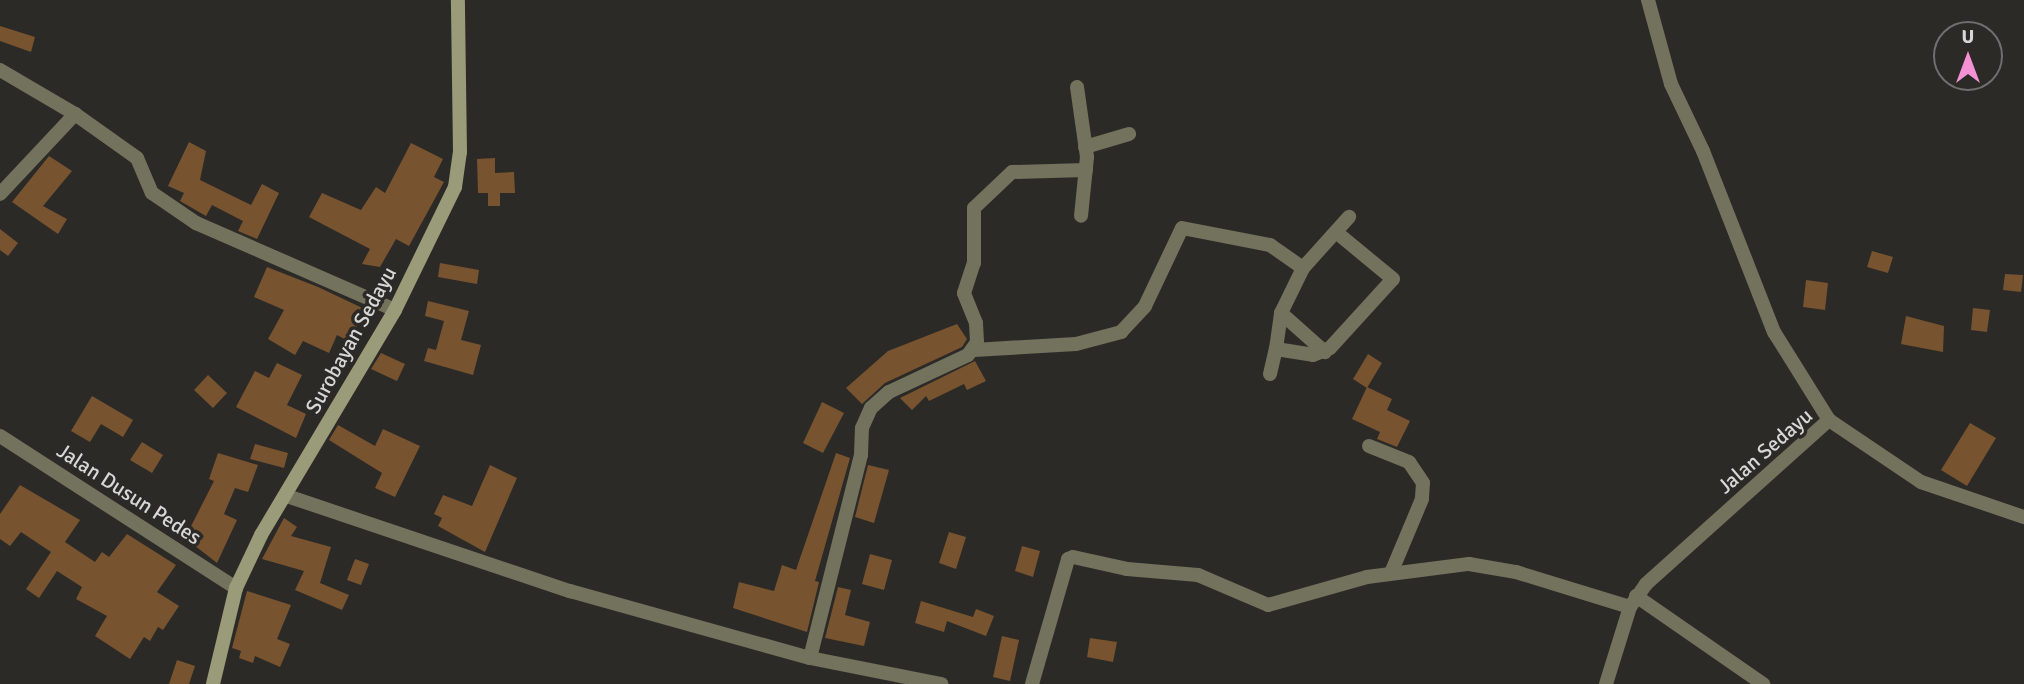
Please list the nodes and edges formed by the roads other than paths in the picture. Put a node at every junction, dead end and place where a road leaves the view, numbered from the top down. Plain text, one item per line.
1 (458, 0) edge
2 (1648, 0) edge
3 (0, 70) edge
4 (1077, 87) dead end
5 (75, 114) junction
6 (1129, 134) dead end
7 (1086, 147) junction
8 (1086, 170) junction
9 (0, 194) edge
10 (1081, 216) dead end
11 (1349, 217) dead end
12 (1336, 232) junction
13 (1303, 268) junction
14 (396, 310) junction
15 (1281, 313) junction
16 (1276, 349) junction
17 (974, 350) junction
18 (1325, 352) junction
19 (1270, 374) dead end
20 (1829, 420) junction
21 (0, 436) edge
22 (1369, 446) dead end
23 (287, 496) junction
24 (2024, 517) edge
25 (1391, 573) junction
26 (236, 588) junction
27 (1633, 602) junction
28 (810, 658) junction
29 (213, 684) edge
30 (941, 684) edge
31 (1032, 684) edge
32 (1606, 684) edge
33 (1763, 684) edge

1 - 14 main road, Surobayan Sedayu
2 - 20 street
3 - 5 street
4 - 7 street
5 - 9 street
5 - 14 street
6 - 7 street
7 - 8 street
8 - 10 street
8 - 17 street
11 - 12 street
12 - 13 street
12 - 18 street
13 - 15 street
13 - 17 street
14 - 23 main road, Surobayan Sedayu
15 - 16 street
15 - 18 street
16 - 18 street
16 - 19 street
17 - 28 street
20 - 24 street, Jalan Sedayu
20 - 27 street, Jalan Sedayu
21 - 26 street, Jalan Dusun Pedes
22 - 25 street
23 - 26 main road, Surobayan Sedayu
23 - 28 street
25 - 27 street
25 - 31 street
26 - 29 main road, Surobayan Sedayu
27 - 32 street
27 - 33 street
28 - 30 street

